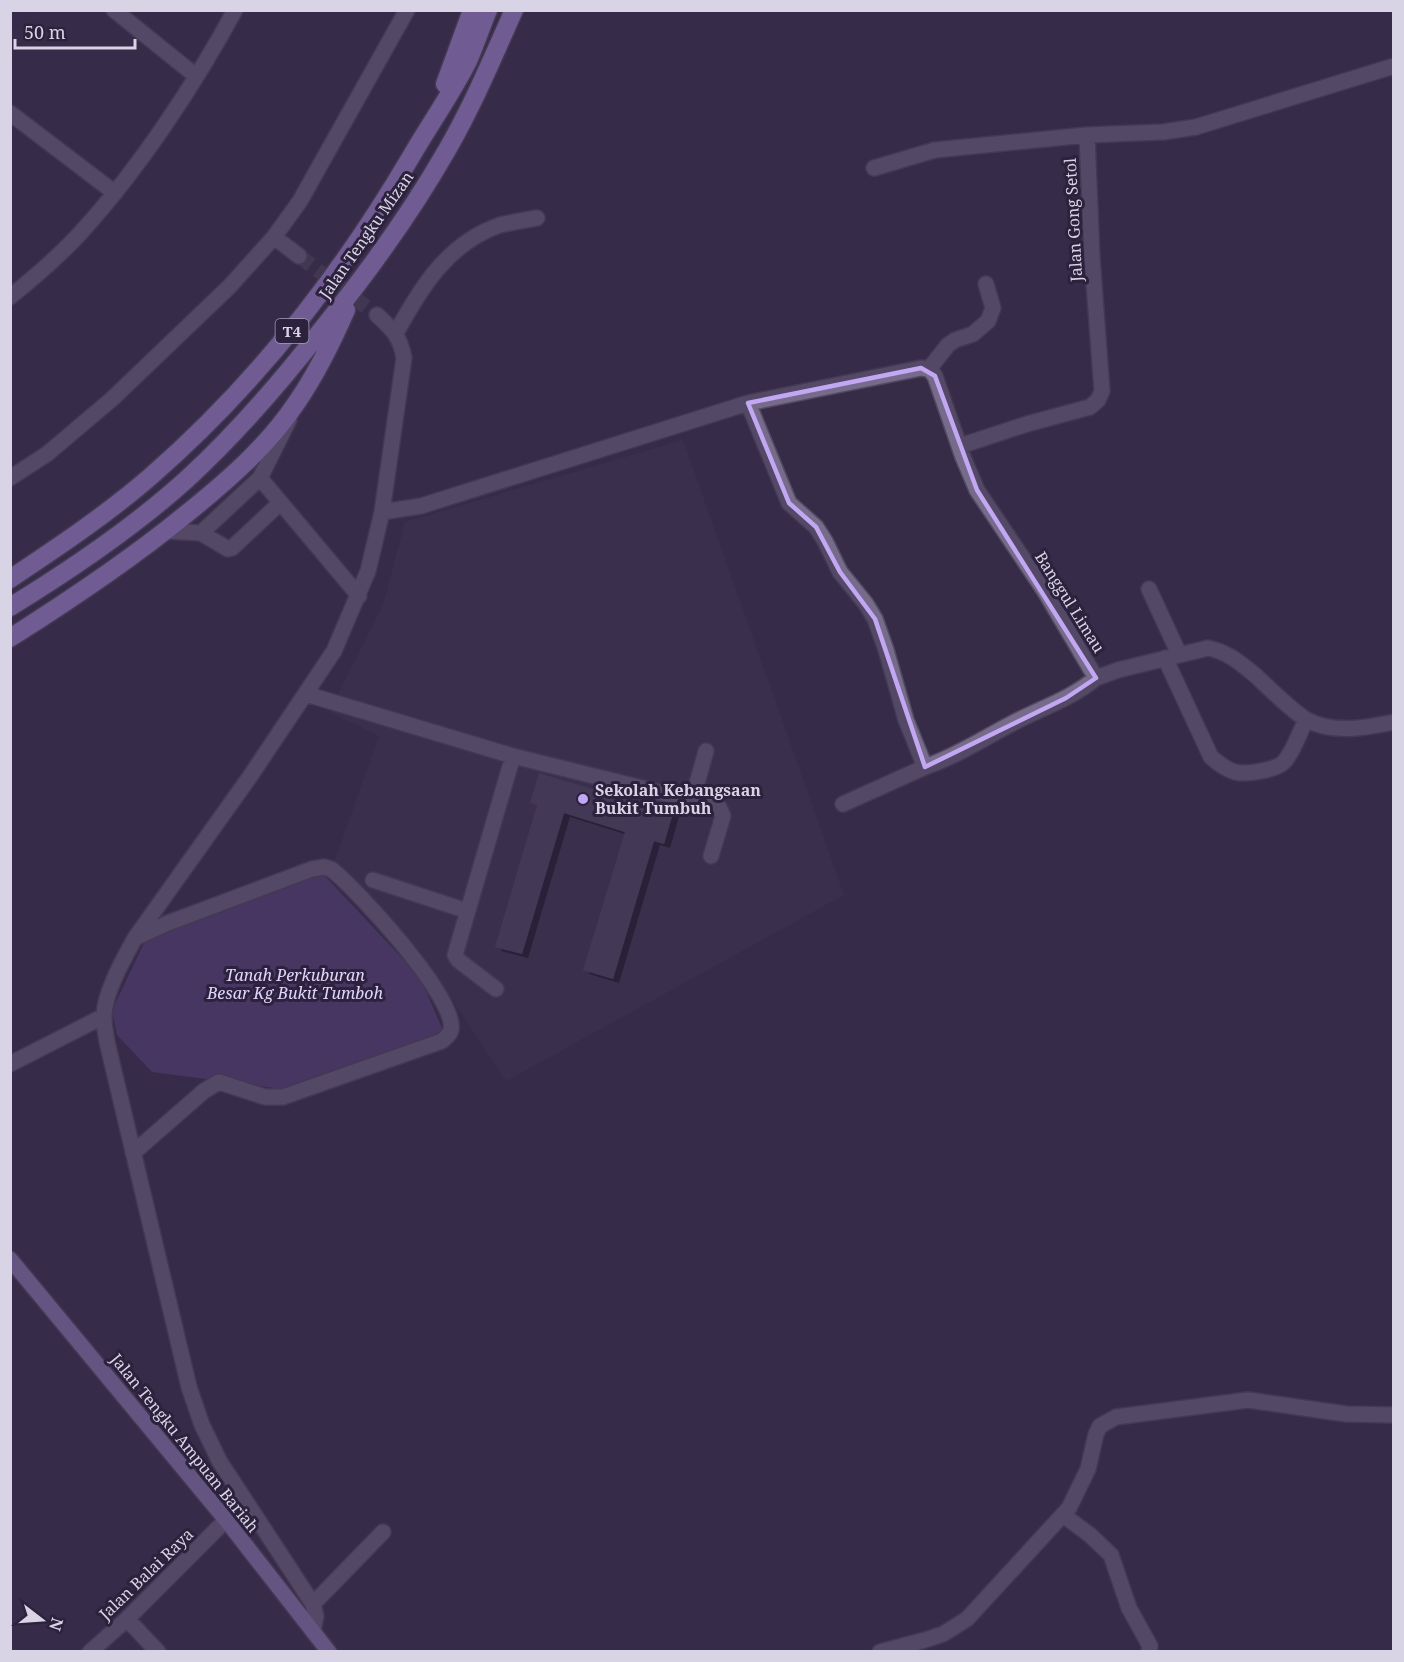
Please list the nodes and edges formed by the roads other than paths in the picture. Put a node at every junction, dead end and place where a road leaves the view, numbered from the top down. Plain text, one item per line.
1 (114, 10) edge
2 (235, 10) edge
3 (407, 10) edge
4 (472, 10) edge
5 (488, 10) edge
6 (514, 10) edge
7 (1394, 66) edge
8 (196, 76) junction
9 (10, 113) edge
10 (427, 130) junction
11 (1087, 135) junction
12 (874, 168) dead end
13 (115, 193) junction
14 (537, 218) dead end
15 (274, 237) junction
16 (299, 256) tunnel mouth
17 (986, 284) dead end
18 (355, 289) junction
19 (11, 296) edge
20 (377, 315) tunnel mouth
21 (396, 333) junction
22 (929, 369) junction
23 (748, 403) junction
24 (296, 404) junction
25 (960, 446) junction
26 (10, 478) edge
27 (260, 478) junction
28 (280, 502) junction
29 (382, 512) junction
30 (165, 531) junction
31 (201, 534) junction
32 (10, 579) edge
33 (1149, 589) dead end
34 (359, 596) junction
35 (10, 607) edge
36 (10, 638) edge
37 (1172, 656) junction
38 (1096, 678) junction
39 (306, 694) junction
40 (1306, 720) junction
41 (1394, 722) edge
42 (706, 751) dead end
43 (513, 756) junction
44 (925, 767) junction
45 (692, 801) junction
46 (843, 804) dead end
47 (711, 856) dead end
48 (373, 880) dead end
49 (467, 911) junction
50 (135, 938) junction
51 (496, 989) dead end
52 (104, 1016) junction
53 (10, 1064) edge
54 (133, 1153) junction
55 (10, 1259) edge
56 (1394, 1415) edge
57 (1063, 1515) junction
58 (226, 1520) junction
59 (383, 1532) dead end
60 (313, 1604) junction
61 (127, 1619) junction
62 (314, 1631) junction
63 (90, 1652) edge
64 (158, 1652) edge
65 (329, 1652) edge
66 (880, 1652) edge
67 (1149, 1652) edge

1 - 8 street
2 - 8 street
3 - 15 street
4 - 10 highway
5 - 10 highway, Jalan Tengku Mizan / T4
6 - 18 highway, Jalan Tengku Mizan / T4
7 - 11 street, Jalan Gong Setol
8 - 13 street
9 - 13 street
10 - 32 highway, Jalan Tengku Mizan / T4
11 - 12 street
11 - 25 street, Jalan Gong Setol
13 - 19 street
14 - 21 street
15 - 16 street
15 - 26 street
17 - 22 street
18 - 24 highway
18 - 35 highway, Jalan Tengku Mizan / T4
20 - 21 street
21 - 29 street
22 - 23 street
22 - 25 street, Banggul Limau
23 - 29 street
23 - 44 street
24 - 27 street
24 - 30 highway
25 - 38 street, Banggul Limau
27 - 28 street
27 - 31 street
28 - 31 street
28 - 34 street
29 - 34 street
30 - 31 street
30 - 36 highway
33 - 37 street
34 - 39 street
37 - 38 street, Banggul Limau
37 - 40 street, Banggul Limau
37 - 40 street
38 - 44 street
39 - 43 street
39 - 50 street
40 - 41 street, Banggul Limau
42 - 45 street
43 - 45 street
43 - 49 street
44 - 46 street
45 - 47 street
48 - 49 street
49 - 51 street
50 - 52 street
50 - 54 street
52 - 53 street
52 - 54 street
54 - 60 street
55 - 58 main road, Jalan Tengku Ampuan Bariah
56 - 57 street
57 - 66 street
57 - 67 street
58 - 61 street, Jalan Balai Raya
58 - 62 main road, Jalan Tengku Ampuan Bariah
59 - 60 street
60 - 62 street
61 - 63 street, Jalan Balai Raya
61 - 64 street
62 - 65 main road, Jalan Tengku Ampuan Bariah

